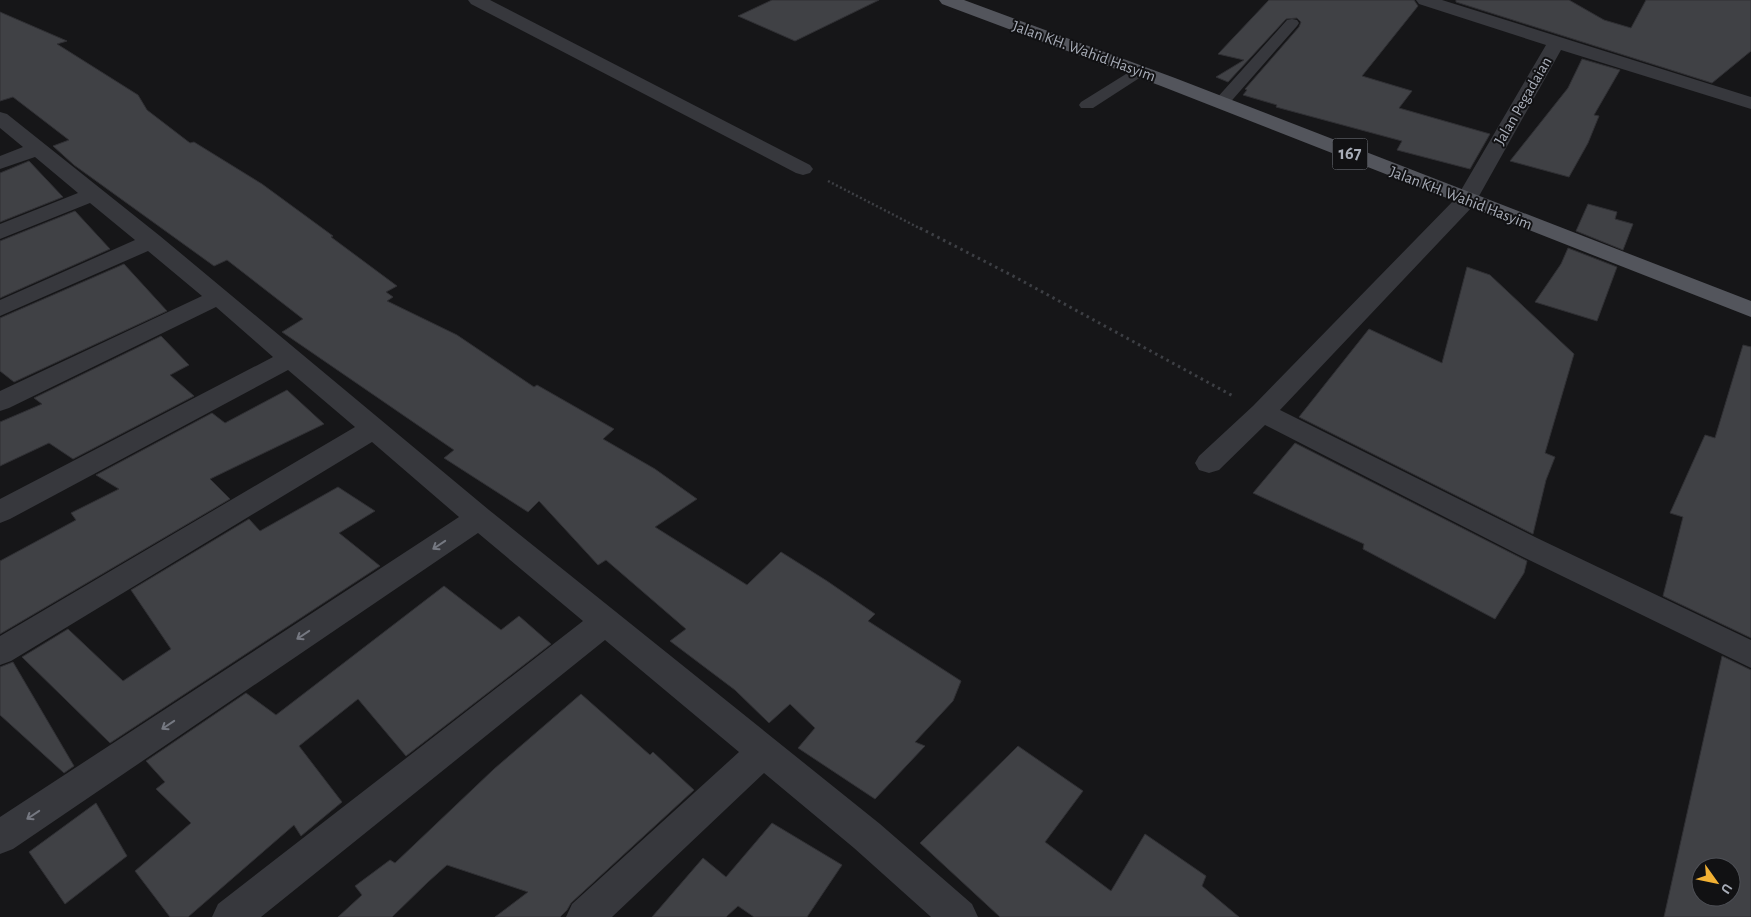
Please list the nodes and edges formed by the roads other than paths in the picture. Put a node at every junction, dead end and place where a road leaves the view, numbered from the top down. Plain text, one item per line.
1 (477, 0) edge
2 (948, 0) edge
3 (1425, 0) edge
4 (1292, 23) dead end
5 (1556, 43) junction
6 (1139, 72) junction
7 (1221, 103) junction
8 (1751, 103) edge
9 (1087, 105) dead end
10 (0, 118) edge
11 (37, 149) junction
12 (0, 163) edge
13 (803, 169) road end
14 (93, 194) junction
15 (1466, 200) junction
16 (0, 232) edge
17 (152, 241) junction
18 (218, 297) junction
19 (0, 309) edge
20 (1751, 310) edge
21 (291, 358) junction
22 (0, 402) edge
23 (1262, 412) junction
24 (374, 428) junction
25 (1209, 463) dead end
26 (0, 512) edge
27 (479, 518) junction
28 (606, 622) junction
29 (0, 652) edge
30 (1751, 655) edge
31 (764, 751) junction
32 (0, 837) edge
33 (231, 917) edge
34 (585, 917) edge
35 (958, 917) edge

1 - 13 street
2 - 6 main road, Jalan KH. Wahid Hasyim / 167
3 - 5 street, Jalan Pegadaian
4 - 7 lane
5 - 8 street
5 - 15 street, Jalan Pegadaian
6 - 7 main road, Jalan KH. Wahid Hasyim / 167
6 - 9 lane
7 - 15 main road, Jalan KH. Wahid Hasyim / 167
10 - 11 street
11 - 12 street
11 - 14 street
14 - 16 street
14 - 17 street
15 - 20 main road, Jalan KH. Wahid Hasyim / 167
15 - 23 street, Jalan Pegadaian
17 - 18 street
17 - 19 street
18 - 21 street
18 - 22 street
21 - 24 street
21 - 26 street
23 - 25 street, Jalan Pegadaian
23 - 30 street
24 - 27 street
24 - 29 street
27 - 28 street
27 -> 32 street
28 - 31 street
28 - 33 street
31 - 34 street
31 - 35 street

